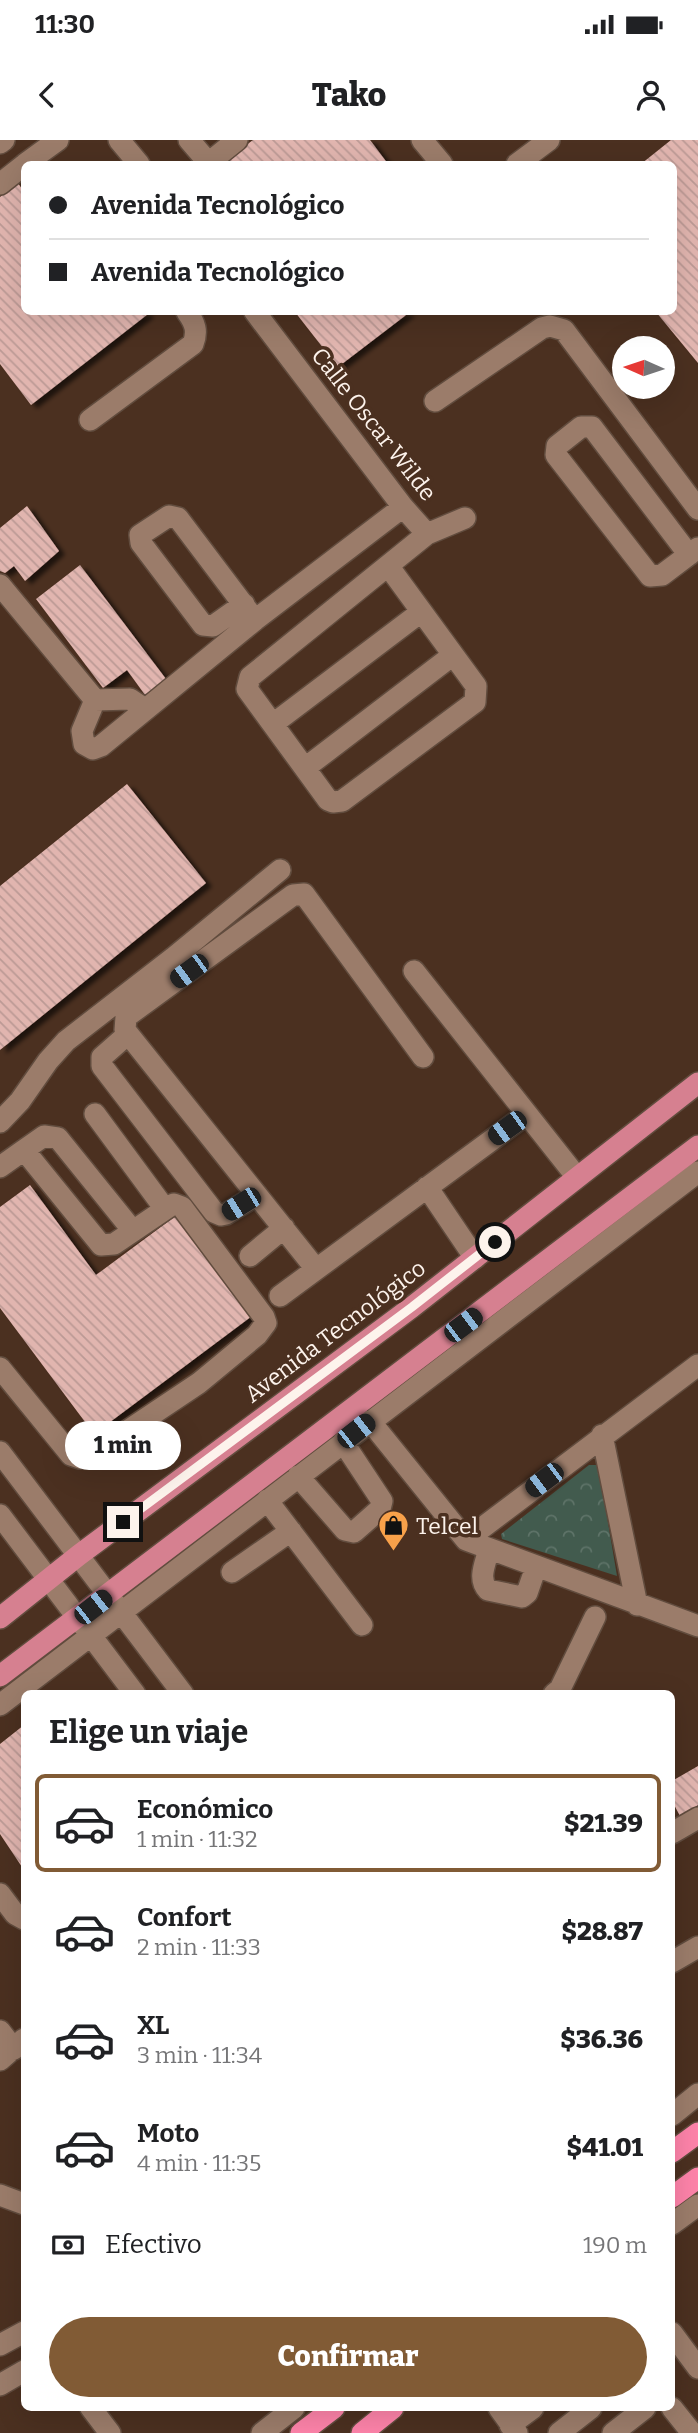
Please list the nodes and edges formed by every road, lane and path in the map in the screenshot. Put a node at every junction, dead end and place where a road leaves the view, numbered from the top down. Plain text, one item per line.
1 (58, 140) edge
2 (119, 140) edge
3 (189, 140) edge
4 (237, 140) edge
5 (422, 140) edge
6 (549, 140) edge
7 (30, 161) edge
8 (136, 161) edge
9 (440, 161) edge
10 (521, 161) edge
11 (21, 168) edge
12 (0, 184) edge
13 (189, 315) edge
14 (257, 315) edge
15 (435, 401) dead end
16 (90, 420) dead end
17 (403, 507) junction
18 (698, 509) edge
19 (465, 518) dead end
20 (427, 534) junction
21 (693, 551) edge
22 (389, 567) junction
23 (0, 585) edge
24 (250, 612) junction
25 (421, 612) junction
26 (453, 655) junction
27 (95, 700) junction
28 (145, 709) junction
29 (273, 724) junction
30 (305, 768) junction
31 (281, 870) dead end
32 (414, 971) dead end
33 (128, 1034) junction
34 (423, 1057) dead end
35 (698, 1083) edge
36 (95, 1114) dead end
37 (527, 1114) junction
38 (0, 1122) edge
39 (698, 1146) edge
40 (24, 1150) junction
41 (0, 1167) edge
42 (698, 1172) edge
43 (576, 1177) junction
44 (427, 1187) junction
45 (257, 1195) junction
46 (165, 1209) junction
47 (284, 1228) junction
48 (132, 1231) junction
49 (250, 1256) dead end
50 (475, 1258) junction
51 (316, 1269) junction
52 (280, 1296) dead end
53 (698, 1366) edge
54 (0, 1368) edge
55 (370, 1421) junction
56 (602, 1435) junction
57 (343, 1442) junction
58 (0, 1452) edge
59 (298, 1476) junction
60 (34, 1497) junction
61 (267, 1500) junction
62 (2, 1518) edge
63 (291, 1531) junction
64 (466, 1540) junction
65 (489, 1549) junction
66 (79, 1555) junction
67 (536, 1567) junction
68 (232, 1572) dead end
69 (47, 1581) junction
70 (114, 1604) junction
71 (636, 1605) junction
72 (0, 1618) edge
73 (78, 1618) junction
74 (595, 1618) dead end
75 (362, 1625) dead end
76 (698, 1626) edge
77 (91, 1637) junction
78 (0, 1676) edge
79 (132, 1690) edge
80 (180, 1690) edge
81 (560, 1690) edge
82 (0, 1705) edge
83 (698, 1818) edge
84 (675, 1831) edge
85 (0, 1894) edge
86 (21, 1917) edge
87 (698, 1947) edge
88 (675, 1960) edge
89 (0, 2031) edge
90 (13, 2050) edge
91 (698, 2094) edge
92 (675, 2113) edge
93 (698, 2133) edge
94 (675, 2150) edge
95 (698, 2178) edge
96 (0, 2195) edge
97 (675, 2195) edge
98 (21, 2203) edge
99 (698, 2205) edge
100 (675, 2222) edge
101 (21, 2334) edge
102 (675, 2337) edge
103 (0, 2345) edge
104 (698, 2368) edge
105 (21, 2373) edge
106 (0, 2385) edge
107 (92, 2411) edge
108 (290, 2411) edge
109 (330, 2411) edge
110 (389, 2411) edge
111 (528, 2411) edge
112 (588, 2411) edge
113 (641, 2411) edge
114 (508, 2422) edge
115 (110, 2433) edge
116 (262, 2433) edge
117 (301, 2433) edge
118 (362, 2433) edge
119 (559, 2433) edge
120 (613, 2433) edge

1 - 7 street
2 - 8 street
3 - 4 street
5 - 9 street
6 - 10 street
11 - 12 street
13 - 16 street
14 - 17 street, Calle Oscar Wilde
15 - 18 street
17 - 20 street, Calle Oscar Wilde
17 - 24 street
19 - 20 street, Calle Oscar Wilde
20 - 22 street
21 - 21 street
22 - 25 street
22 - 29 street
23 - 27 street
24 - 24 street
24 - 28 street
25 - 26 street
25 - 29 street
26 - 30 street
26 - 30 street
27 - 28 street
27 - 28 street
29 - 30 street
31 - 38 street
32 - 37 street
33 - 34 street
33 - 45 street
33 - 45 street
35 - 43 main road, Avenida Tecnológico
36 - 46 street
37 - 43 street
37 - 44 street
39 - 70 main road
40 - 41 street
40 - 48 street
40 - 48 street
42 - 55 street
43 - 50 main road, Avenida Tecnológico
44 - 50 street
44 - 51 street
45 - 47 street
46 - 48 street
46 - 54 street
47 - 49 street
47 - 51 street
50 - 66 main road, Avenida Tecnológico
51 - 52 street
53 - 56 street
55 - 57 street
55 - 64 street
56 - 64 street
56 - 71 street
57 - 59 street
57 - 59 street
58 - 60 street
59 - 61 street
60 - 62 street
60 - 66 street
61 - 63 street
61 - 70 street
62 - 69 street
63 - 68 street
63 - 75 street
64 - 65 street
65 - 67 street
65 - 67 street
66 - 69 main road, Avenida Tecnológico
66 - 70 street
67 - 71 street
69 - 72 main road, Avenida Tecnológico
69 - 73 street
70 - 73 main road
70 - 77 street
70 - 80 street
71 - 76 street
73 - 77 street
73 - 78 main road
74 - 81 street
77 - 79 street
77 - 82 street
83 - 84 street
85 - 86 street
87 - 88 street
89 - 90 street
91 - 92 street
93 - 94 highway
95 - 97 highway
96 - 98 street
99 - 100 street
101 - 103 street
102 - 104 street
105 - 106 street
107 - 115 street
108 - 116 street
109 - 117 highway
110 - 118 highway
111 - 114 street
112 - 119 street
113 - 120 street

